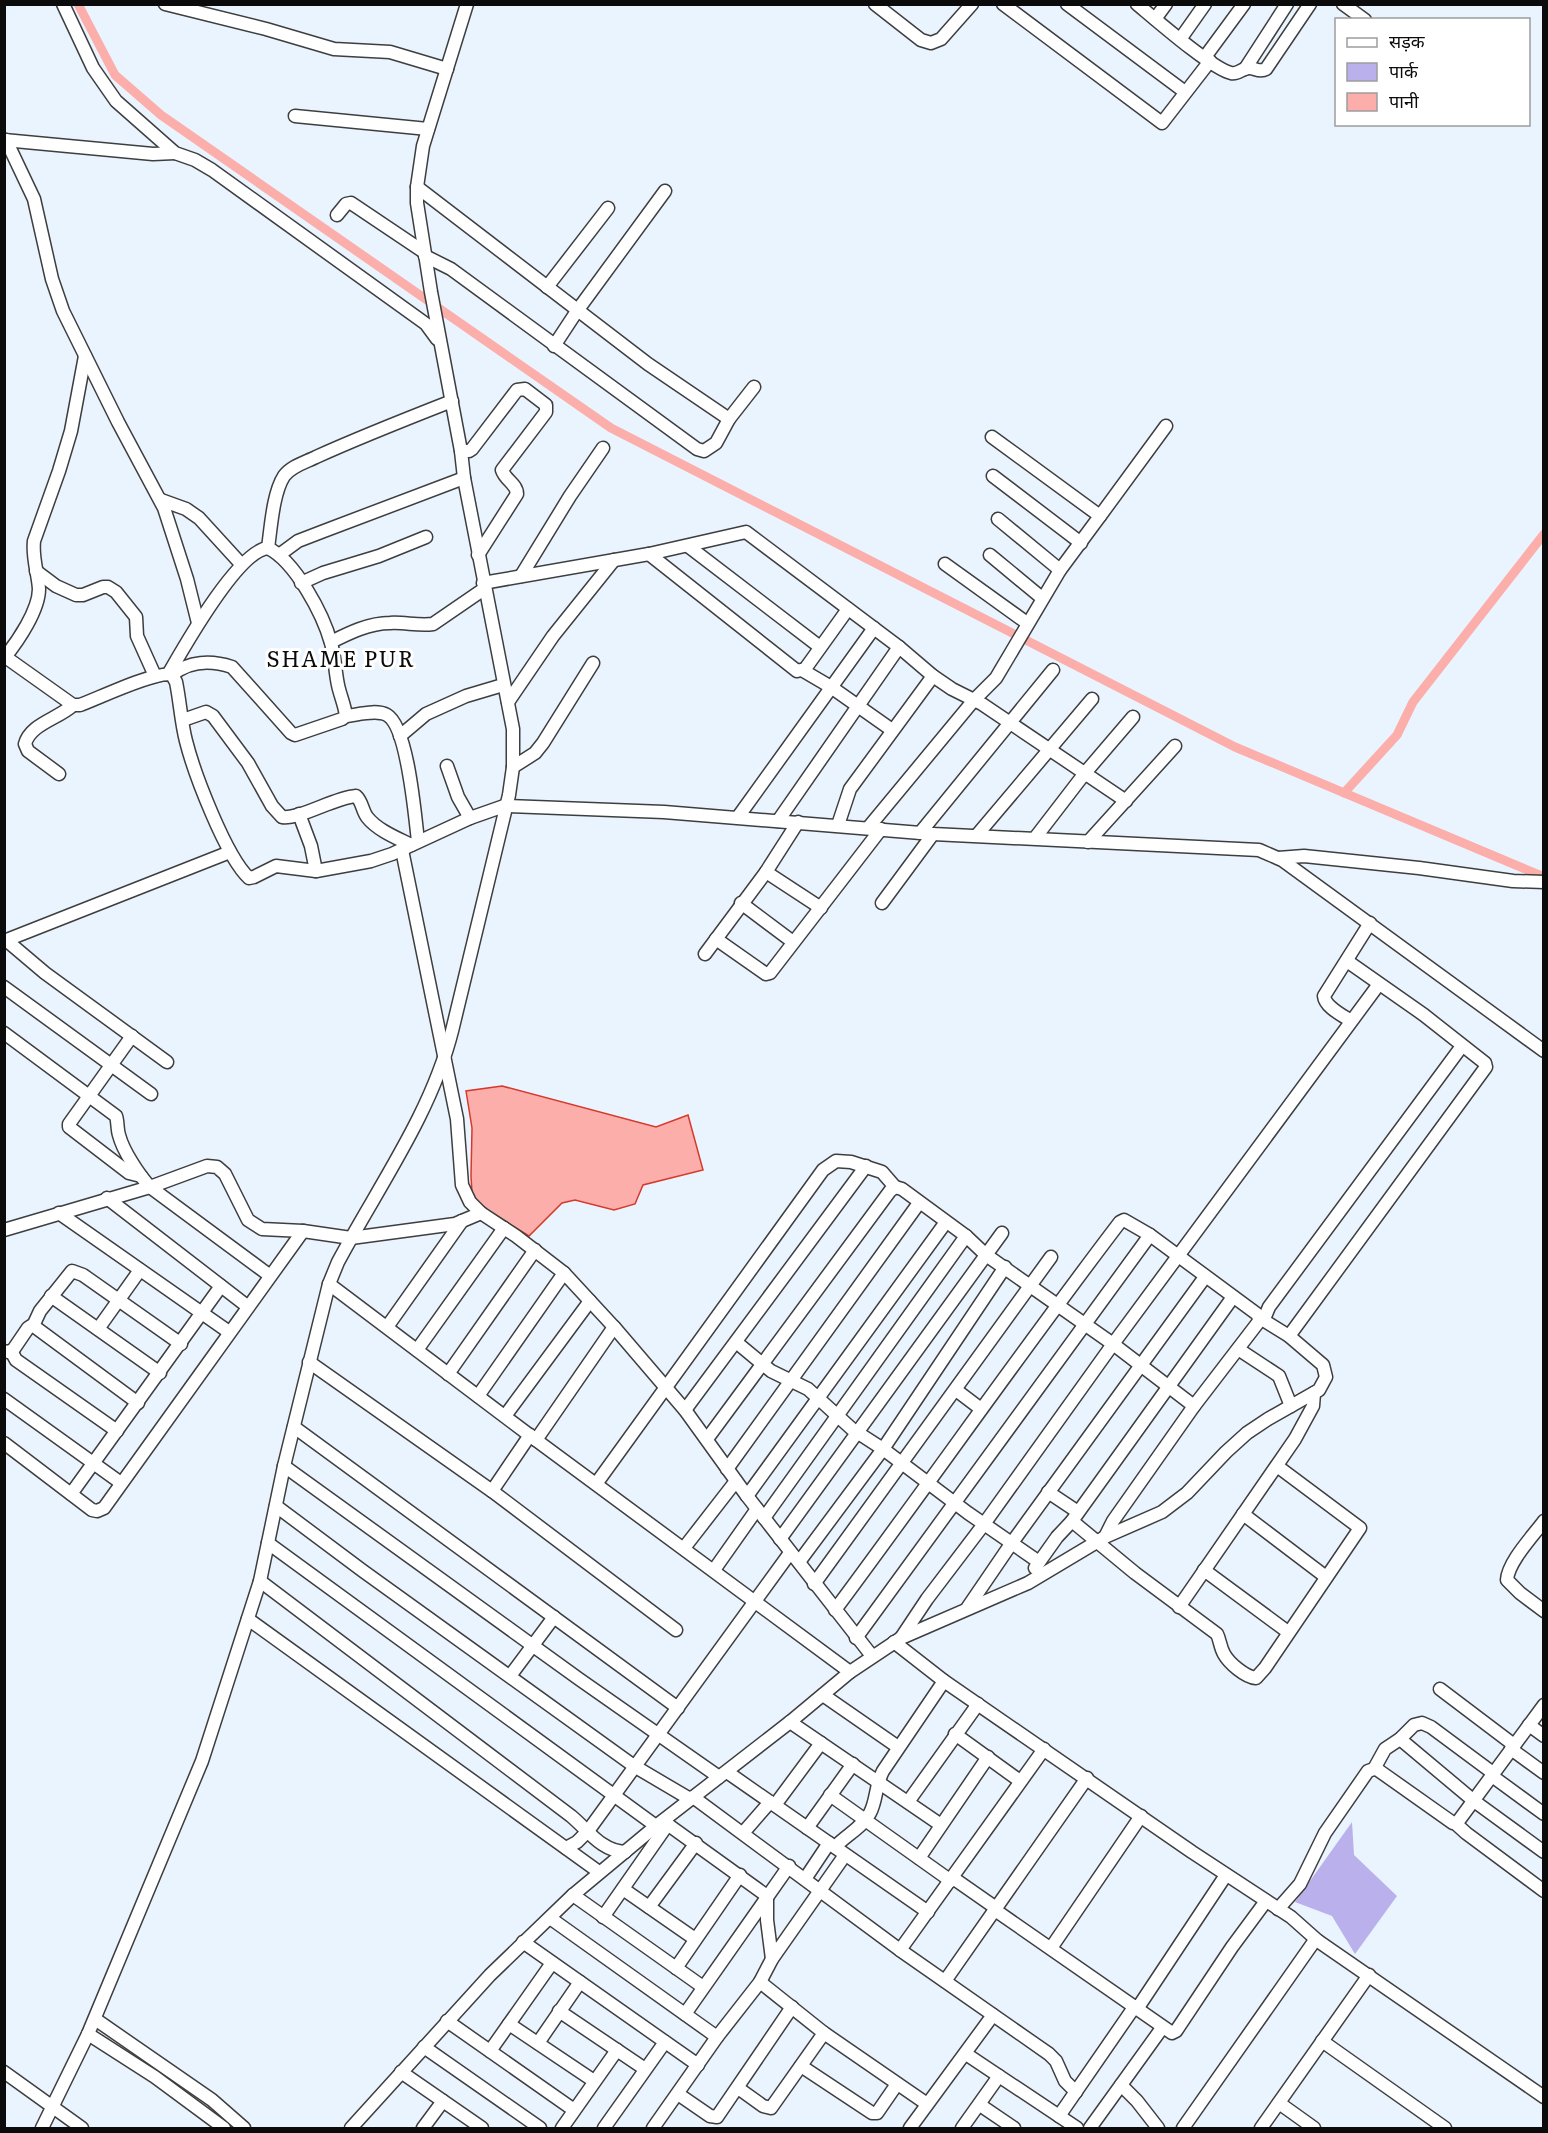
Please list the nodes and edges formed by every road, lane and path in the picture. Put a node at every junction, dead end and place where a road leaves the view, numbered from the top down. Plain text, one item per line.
1 (63, 4) edge
2 (165, 4) edge
3 (875, 4) edge
4 (972, 4) edge
5 (1003, 4) edge
6 (1067, 4) edge
7 (1137, 4) edge
8 (1166, 4) edge
9 (1205, 4) edge
10 (1244, 4) edge
11 (1287, 4) edge
12 (1310, 4) edge
13 (1343, 4) edge
14 (466, 5) edge
15 (1362, 18) edge
16 (1155, 19) junction
17 (1181, 39) junction
18 (1208, 59) junction
19 (447, 69) junction
20 (1245, 69) junction
21 (1185, 92) junction
22 (295, 116) dead end
23 (428, 129) junction
24 (5, 140) edge
25 (175, 153) junction
26 (417, 187) junction
27 (665, 191) dead end
28 (608, 208) dead end
29 (337, 215) dead end
30 (424, 254) junction
31 (547, 287) junction
32 (577, 311) junction
33 (554, 346) junction
34 (441, 348) junction
35 (85, 356) junction
36 (754, 387) dead end
37 (452, 401) junction
38 (729, 419) junction
39 (1166, 426) dead end
40 (992, 437) dead end
41 (603, 448) dead end
42 (461, 451) junction
43 (993, 476) dead end
44 (464, 478) junction
45 (161, 500) junction
46 (1100, 516) junction
47 (998, 519) dead end
48 (426, 537) dead end
49 (1081, 543) junction
50 (688, 546) junction
51 (273, 551) junction
52 (649, 554) junction
53 (478, 555) junction
54 (990, 555) dead end
55 (614, 560) junction
56 (242, 564) junction
57 (945, 564) dead end
58 (1060, 570) junction
59 (36, 571) junction
60 (521, 576) junction
61 (301, 583) junction
62 (484, 586) junction
63 (1042, 598) junction
64 (848, 609) junction
65 (198, 623) junction
66 (1028, 623) junction
67 (874, 628) junction
68 (331, 642) junction
69 (820, 647) junction
70 (899, 647) junction
71 (5, 657) edge
72 (593, 663) dead end
73 (802, 670) junction
74 (1053, 670) dead end
75 (170, 674) junction
76 (155, 676) junction
77 (933, 676) junction
78 (503, 685) junction
79 (831, 687) junction
80 (1092, 699) dead end
81 (974, 700) junction
82 (508, 702) junction
83 (73, 705) junction
84 (858, 705) junction
85 (346, 716) junction
86 (1133, 717) dead end
87 (183, 720) junction
88 (1009, 722) junction
89 (892, 730) junction
90 (400, 736) junction
91 (1175, 746) dead end
92 (1049, 749) junction
93 (447, 766) dead end
94 (513, 767) junction
95 (1085, 773) junction
96 (60, 774) dead end
97 (1126, 801) junction
98 (507, 806) junction
99 (299, 814) junction
100 (738, 817) junction
101 (470, 818) junction
102 (778, 821) junction
103 (798, 822) junction
104 (838, 825) junction
105 (874, 829) junction
106 (927, 833) junction
107 (977, 835) junction
108 (1035, 838) junction
109 (1088, 842) junction
110 (410, 845) junction
111 (230, 852) junction
112 (1278, 858) junction
113 (316, 871) junction
114 (766, 872) junction
115 (1544, 882) edge
116 (741, 903) junction
117 (882, 903) dead end
118 (821, 908) junction
119 (1370, 923) junction
120 (716, 939) junction
121 (5, 940) edge
122 (793, 942) junction
123 (705, 954) dead end
124 (1347, 961) junction
125 (1379, 984) junction
126 (4, 987) edge
127 (1351, 1021) junction
128 (4, 1033) edge
129 (132, 1036) junction
130 (1462, 1046) junction
131 (1544, 1051) edge
132 (444, 1060) junction
133 (167, 1062) dead end
134 (111, 1065) junction
135 (151, 1095) dead end
136 (90, 1096) junction
137 (866, 1166) junction
138 (141, 1176) junction
139 (150, 1186) junction
140 (895, 1187) junction
141 (107, 1198) junction
142 (919, 1203) junction
143 (59, 1213) junction
144 (481, 1213) junction
145 (462, 1221) junction
146 (946, 1222) junction
147 (504, 1228) junction
148 (4, 1230) edge
149 (303, 1231) junction
150 (1002, 1233) dead end
151 (1150, 1235) junction
152 (966, 1236) junction
153 (351, 1238) junction
154 (535, 1250) junction
155 (986, 1255) junction
156 (1051, 1257) dead end
157 (1179, 1257) junction
158 (1005, 1267) junction
159 (140, 1270) junction
160 (564, 1273) junction
161 (269, 1275) junction
162 (1205, 1277) junction
163 (329, 1284) junction
164 (221, 1287) junction
165 (1030, 1287) junction
166 (51, 1296) junction
167 (1233, 1297) junction
168 (118, 1300) junction
169 (590, 1301) junction
170 (1057, 1305) junction
171 (247, 1306) junction
172 (203, 1313) junction
173 (1262, 1318) junction
174 (1084, 1324) junction
175 (33, 1326) junction
176 (387, 1327) junction
177 (614, 1327) junction
178 (98, 1329) junction
179 (229, 1332) junction
180 (1289, 1336) junction
181 (736, 1342) junction
182 (181, 1344) junction
183 (1113, 1344) junction
184 (1238, 1349) junction
185 (417, 1350) junction
186 (8, 1351) edge
187 (309, 1362) junction
188 (763, 1364) junction
189 (1140, 1364) junction
190 (160, 1373) junction
191 (448, 1374) junction
192 (792, 1381) junction
193 (665, 1386) junction
194 (1168, 1387) junction
195 (956, 1390) junction
196 (1314, 1394) junction
197 (478, 1396) junction
198 (818, 1398) junction
199 (4, 1399) edge
200 (138, 1403) junction
201 (1194, 1406) junction
202 (1291, 1406) junction
203 (981, 1409) junction
204 (685, 1410) junction
205 (505, 1416) junction
206 (837, 1416) junction
207 (294, 1427) junction
208 (117, 1431) junction
209 (857, 1433) junction
210 (533, 1437) junction
211 (707, 1439) junction
212 (4, 1443) edge
213 (883, 1449) junction
214 (94, 1463) junction
215 (902, 1464) junction
216 (284, 1466) junction
217 (1277, 1466) junction
218 (727, 1469) junction
219 (736, 1481) junction
220 (121, 1483) junction
221 (596, 1484) junction
222 (929, 1484) junction
223 (492, 1491) junction
224 (1048, 1492) junction
225 (71, 1494) junction
226 (747, 1496) junction
227 (955, 1503) junction
228 (276, 1506) junction
229 (760, 1514) junction
230 (1243, 1514) junction
231 (1075, 1517) junction
232 (1544, 1521) edge
233 (984, 1524) junction
234 (780, 1539) junction
235 (1102, 1539) junction
236 (268, 1543) junction
237 (1011, 1544) junction
238 (684, 1548) junction
239 (794, 1557) junction
240 (1039, 1562) junction
241 (714, 1570) junction
242 (1204, 1570) junction
243 (1326, 1577) junction
244 (260, 1581) junction
245 (1028, 1583) junction
246 (814, 1584) junction
247 (754, 1603) junction
248 (1179, 1606) junction
249 (968, 1608) junction
250 (835, 1610) junction
251 (1544, 1611) edge
252 (554, 1617) junction
253 (248, 1619) junction
254 (676, 1630) dead end
255 (1288, 1632) junction
256 (856, 1638) junction
257 (897, 1640) junction
258 (533, 1645) junction
259 (872, 1656) junction
260 (850, 1672) junction
261 (510, 1677) junction
262 (944, 1681) junction
263 (1440, 1689) dead end
264 (823, 1695) junction
265 (978, 1704) junction
266 (1544, 1705) edge
267 (678, 1708) junction
268 (790, 1722) junction
269 (1529, 1725) junction
270 (659, 1733) junction
271 (955, 1734) junction
272 (1544, 1736) edge
273 (1400, 1739) junction
274 (821, 1743) junction
275 (898, 1747) junction
276 (1513, 1747) junction
277 (1044, 1749) junction
278 (988, 1757) junction
279 (853, 1764) junction
280 (634, 1766) junction
281 (1374, 1769) junction
282 (1544, 1773) edge
283 (723, 1774) junction
284 (1492, 1775) junction
285 (1087, 1778) junction
286 (877, 1781) junction
287 (1020, 1781) junction
288 (615, 1794) junction
289 (830, 1796) junction
290 (692, 1798) junction
291 (1473, 1801) junction
292 (908, 1802) junction
293 (773, 1804) junction
294 (1544, 1814) edge
295 (1141, 1816) junction
296 (865, 1821) junction
297 (1455, 1823) junction
298 (663, 1824) junction
299 (941, 1825) junction
300 (807, 1828) junction
301 (588, 1832) junction
302 (743, 1833) junction
303 (696, 1843) junction
304 (566, 1848) junction
305 (836, 1848) junction
306 (625, 1851) junction
307 (1544, 1852) edge
308 (919, 1858) junction
309 (789, 1866) junction
310 (599, 1872) junction
311 (740, 1875) junction
312 (1226, 1875) junction
313 (805, 1878) junction
314 (952, 1879) junction
315 (623, 1888) junction
316 (1543, 1889) edge
317 (821, 1891) junction
318 (573, 1895) junction
319 (768, 1896) junction
320 (1266, 1901) junction
321 (649, 1907) junction
322 (995, 1909) junction
323 (1278, 1909) junction
324 (928, 1912) junction
325 (603, 1917) junction
326 (550, 1918) junction
327 (694, 1939) junction
328 (1317, 1941) junction
329 (523, 1942) junction
330 (1051, 1948) junction
331 (900, 1950) junction
332 (772, 1959) junction
333 (552, 1963) junction
334 (676, 1968) junction
335 (1369, 1975) junction
336 (945, 1981) junction
337 (580, 1982) junction
338 (760, 1982) junction
339 (703, 1987) junction
340 (792, 2007) junction
341 (1136, 2007) junction
342 (559, 2011) junction
343 (685, 2014) junction
344 (993, 2015) junction
345 (94, 2019) junction
346 (447, 2021) junction
347 (509, 2024) junction
348 (1162, 2028) junction
349 (824, 2033) junction
350 (88, 2034) junction
351 (717, 2037) junction
352 (665, 2042) junction
353 (1322, 2042) junction
354 (538, 2043) junction
355 (424, 2047) junction
356 (617, 2050) junction
357 (490, 2051) junction
358 (966, 2054) junction
359 (698, 2065) junction
360 (801, 2066) junction
361 (645, 2069) junction
362 (4, 2072) edge
363 (401, 2072) junction
364 (999, 2076) junction
365 (594, 2081) junction
366 (897, 2084) junction
367 (1121, 2085) junction
368 (738, 2088) junction
369 (1076, 2092) junction
370 (678, 2094) junction
371 (1544, 2097) edge
372 (443, 2101) junction
373 (1279, 2103) junction
374 (927, 2104) junction
375 (980, 2104) junction
376 (51, 2106) junction
377 (574, 2110) junction
378 (1059, 2116) junction
379 (358, 2126) edge
380 (42, 2128) edge
381 (82, 2128) edge
382 (224, 2128) edge
383 (244, 2128) edge
384 (424, 2128) edge
385 (482, 2128) edge
386 (540, 2128) edge
387 (562, 2128) edge
388 (604, 2128) edge
389 (655, 2128) edge
390 (910, 2128) edge
391 (962, 2128) edge
392 (1014, 2128) edge
393 (1077, 2128) edge
394 (1090, 2128) edge
395 (1158, 2128) edge
396 (1183, 2128) edge
397 (1261, 2128) edge
398 (1314, 2128) edge
399 (1445, 2128) edge

1 - 25 street
2 - 19 street
3 - 4 street
5 - 21 street
6 - 21 street
7 - 16 street
8 - 16 street
9 - 17 street
10 - 18 street
11 - 20 street
12 - 20 street
13 - 15 street
14 - 19 street
16 - 17 street
17 - 18 street
18 - 20 street
18 - 21 street
19 - 23 street
22 - 23 street
23 - 26 street
24 - 25 street
24 - 35 street
25 - 34 street
26 - 30 street
26 - 31 street
27 - 32 street
28 - 31 street
29 - 30 street
30 - 33 street
30 - 34 street
31 - 32 street
32 - 33 street
32 - 38 street
33 - 38 street
34 - 37 street
35 - 45 street
35 - 59 street
36 - 38 street
37 - 42 street
37 - 51 street
39 - 46 street
40 - 46 street
41 - 60 street
42 - 44 street
42 - 53 street
43 - 49 street
44 - 51 street
44 - 53 street
45 - 56 street
45 - 65 street
46 - 49 street
47 - 58 street
48 - 61 street
49 - 58 street
50 - 52 street
50 - 64 street
50 - 69 street
51 - 56 street
51 - 61 street
52 - 55 street
52 - 73 street
53 - 62 street
54 - 63 street
55 - 60 street
55 - 82 street
56 - 65 street
57 - 66 street
58 - 63 street
59 - 71 street
59 - 76 street
60 - 62 street
61 - 68 street
62 - 68 street
62 - 78 street
63 - 66 street
64 - 67 street
64 - 69 street
65 - 75 street
66 - 81 street
67 - 70 street
67 - 79 street
68 - 85 street
69 - 73 street
70 - 77 street
70 - 84 street
71 - 83 street
72 - 94 street
73 - 79 street
74 - 88 street
75 - 76 street
75 - 85 street
75 - 87 street
76 - 83 street
77 - 81 street
77 - 89 street
78 - 82 street
78 - 90 street
79 - 84 street
79 - 100 street
80 - 92 street
81 - 88 street
81 - 105 street
82 - 94 street
83 - 96 street
84 - 89 street
84 - 102 street
85 - 90 street
86 - 95 street
87 - 99 street
87 - 111 street
88 - 92 street
88 - 106 street
89 - 104 street
90 - 110 street
91 - 97 street
92 - 95 street
92 - 107 street
93 - 101 street
94 - 98 street
95 - 97 street
95 - 108 street
97 - 109 street
98 - 100 street
98 - 101 street
98 - 132 street
99 - 110 street
99 - 113 street
100 - 102 street
101 - 110 street
102 - 103 street
103 - 104 street
103 - 114 street
104 - 105 street
105 - 106 street
105 - 118 street
106 - 107 street
106 - 117 street
107 - 108 street
108 - 109 street
109 - 112 street
110 - 113 street
110 - 132 street
111 - 113 street
111 - 121 street
112 - 115 street
112 - 119 street
114 - 116 street
114 - 118 street
116 - 120 street
116 - 122 street
118 - 122 street
119 - 124 street
119 - 131 street
120 - 122 street
120 - 123 street
121 - 129 street
124 - 125 street
124 - 127 street
125 - 127 street
125 - 130 street
126 - 134 street
127 - 157 street
128 - 136 street
129 - 133 street
129 - 134 street
130 - 173 street
130 - 180 street
132 - 144 street
132 - 153 street
134 - 135 street
134 - 136 street
136 - 138 street
136 - 138 street
137 - 140 street
137 - 181 street
137 - 193 street
138 - 139 street
139 - 141 street
139 - 149 street
139 - 161 street
140 - 142 street
140 - 188 street
141 - 143 street
141 - 164 street
142 - 146 street
142 - 192 street
143 - 148 street
143 - 159 street
144 - 145 street
144 - 147 street
145 - 153 street
145 - 176 street
146 - 152 street
146 - 198 street
147 - 154 street
147 - 185 street
149 - 153 street
149 - 161 street
150 - 155 street
151 - 157 street
151 - 170 street
151 - 174 street
152 - 155 street
152 - 206 street
153 - 163 street
154 - 160 street
154 - 191 street
155 - 158 street
155 - 209 street
156 - 165 street
157 - 162 street
157 - 183 street
158 - 165 street
158 - 213 street
159 - 168 street
159 - 172 street
160 - 169 street
160 - 197 street
161 - 171 street
162 - 167 street
162 - 189 street
163 - 176 street
163 - 187 street
164 - 171 street
164 - 172 street
165 - 170 street
165 - 195 street
166 - 168 street
166 - 175 street
166 - 178 street
167 - 173 street
167 - 194 street
168 - 178 street
168 - 182 street
169 - 177 street
169 - 205 street
170 - 174 street
170 - 203 street
171 - 179 street
172 - 179 street
172 - 182 street
173 - 180 street
173 - 184 street
174 - 183 street
174 - 227 street
175 - 186 street
175 - 200 street
176 - 185 street
177 - 193 street
177 - 210 street
178 - 190 street
179 - 220 street
180 - 196 street
181 - 188 street
181 - 204 street
182 - 190 street
183 - 189 street
183 - 233 street
184 - 201 street
184 - 202 street
185 - 191 street
186 - 208 street
187 - 207 street
187 - 223 street
188 - 192 street
188 - 211 street
189 - 194 street
189 - 224 street
190 - 200 street
191 - 197 street
192 - 198 street
192 - 218 street
193 - 204 street
193 - 221 street
194 - 201 street
194 - 231 street
195 - 203 street
195 - 215 street
196 - 202 street
196 - 217 street
197 - 205 street
198 - 206 street
198 - 226 street
199 - 214 street
200 - 208 street
201 - 235 street
202 - 235 street
203 - 222 street
204 - 211 street
205 - 210 street
206 - 209 street
206 - 229 street
207 - 216 street
207 - 252 street
208 - 214 street
209 - 213 street
209 - 234 street
210 - 221 street
210 - 223 street
211 - 218 street
212 - 225 street
213 - 215 street
213 - 239 street
214 - 220 street
214 - 225 street
215 - 222 street
215 - 246 street
216 - 228 street
216 - 258 street
217 - 230 street
217 - 243 street
218 - 219 street
219 - 226 street
219 - 238 street
220 - 225 street
221 - 238 street
222 - 227 street
222 - 250 street
223 - 254 street
224 - 231 street
224 - 237 street
226 - 229 street
227 - 233 street
227 - 256 street
228 - 236 street
228 - 261 street
229 - 234 street
229 - 241 street
230 - 242 street
230 - 243 street
231 - 235 street
231 - 240 street
232 - 251 street
233 - 237 street
233 - 257 street
234 - 239 street
235 - 245 street
235 - 248 street
236 - 244 street
236 - 288 street
237 - 240 street
237 - 249 street
238 - 241 street
239 - 246 street
239 - 247 street
240 - 245 street
241 - 247 street
242 - 248 street
242 - 255 street
243 - 255 street
244 - 253 street
244 - 301 street
245 - 249 street
246 - 250 street
247 - 260 street
247 - 267 street
248 - 255 street
249 - 257 street
250 - 256 street
252 - 258 street
252 - 267 street
253 - 304 street
253 - 345 street
256 - 259 street
257 - 259 street
257 - 262 street
258 - 261 street
258 - 270 street
259 - 260 street
260 - 264 street
261 - 280 street
262 - 265 street
262 - 275 street
263 - 276 street
264 - 268 street
264 - 275 street
265 - 271 street
265 - 277 street
266 - 269 street
267 - 270 street
268 - 274 street
268 - 283 street
269 - 272 street
269 - 276 street
270 - 280 street
270 - 283 street
271 - 278 street
271 - 292 street
273 - 281 street
273 - 284 street
273 - 291 street
274 - 279 street
274 - 293 street
275 - 286 street
276 - 282 street
276 - 284 street
277 - 285 street
277 - 287 street
278 - 287 street
278 - 299 street
279 - 286 street
279 - 289 street
280 - 288 street
280 - 290 street
281 - 297 street
281 - 323 street
283 - 290 street
283 - 293 street
284 - 291 street
284 - 294 street
285 - 295 street
285 - 322 street
286 - 292 street
286 - 296 street
287 - 314 street
288 - 298 street
288 - 301 street
289 - 296 street
289 - 300 street
290 - 298 street
290 - 302 street
291 - 297 street
291 - 307 street
292 - 299 street
293 - 300 street
293 - 302 street
295 - 312 street
295 - 330 street
296 - 305 street
296 - 308 street
297 - 316 street
298 - 303 street
298 - 306 street
298 - 315 street
299 - 308 street
300 - 305 street
301 - 304 street
301 - 306 street
302 - 309 street
303 - 311 street
303 - 321 street
304 - 310 street
305 - 313 street
305 - 317 street
305 - 324 street
306 - 310 street
308 - 314 street
309 - 313 street
309 - 319 street
310 - 318 street
311 - 319 street
311 - 327 street
312 - 320 street
312 - 341 street
313 - 317 street
314 - 322 street
314 - 324 street
315 - 321 street
315 - 325 street
317 - 331 street
317 - 332 street
318 - 325 street
318 - 326 street
319 - 332 street
319 - 339 street
320 - 323 street
320 - 348 street
321 - 327 street
322 - 330 street
322 - 336 street
323 - 328 street
324 - 331 street
325 - 334 street
326 - 329 street
326 - 343 street
327 - 334 street
328 - 335 street
328 - 396 street
329 - 333 street
329 - 346 street
330 - 341 street
331 - 336 street
332 - 338 street
333 - 337 street
333 - 347 street
334 - 339 street
335 - 353 street
335 - 371 street
336 - 344 street
337 - 342 street
337 - 352 street
338 - 340 street
338 - 351 street
339 - 343 street
340 - 349 street
340 - 368 street
341 - 348 street
341 - 369 street
342 - 354 street
342 - 356 street
343 - 351 street
344 - 358 street
344 - 369 street
345 - 350 street
345 - 383 street
346 - 355 street
346 - 357 street
347 - 354 street
347 - 357 street
348 - 367 street
349 - 360 street
349 - 366 street
350 - 376 street
350 - 382 street
351 - 359 street
352 - 359 street
352 - 361 street
353 - 373 street
353 - 399 street
354 - 365 street
355 - 363 street
355 - 386 street
356 - 361 street
356 - 365 street
357 - 377 street
358 - 364 street
358 - 374 street
359 - 370 street
360 - 366 street
360 - 368 street
361 - 388 street
362 - 376 street
363 - 372 street
363 - 379 street
364 - 375 street
364 - 378 street
365 - 377 street
366 - 374 street
367 - 394 street
367 - 395 street
368 - 370 street
369 - 378 street
370 - 389 street
372 - 384 street
372 - 385 street
373 - 397 street
373 - 398 street
374 - 390 street
375 - 391 street
375 - 392 street
376 - 380 street
376 - 381 street
377 - 387 street
378 - 393 street

